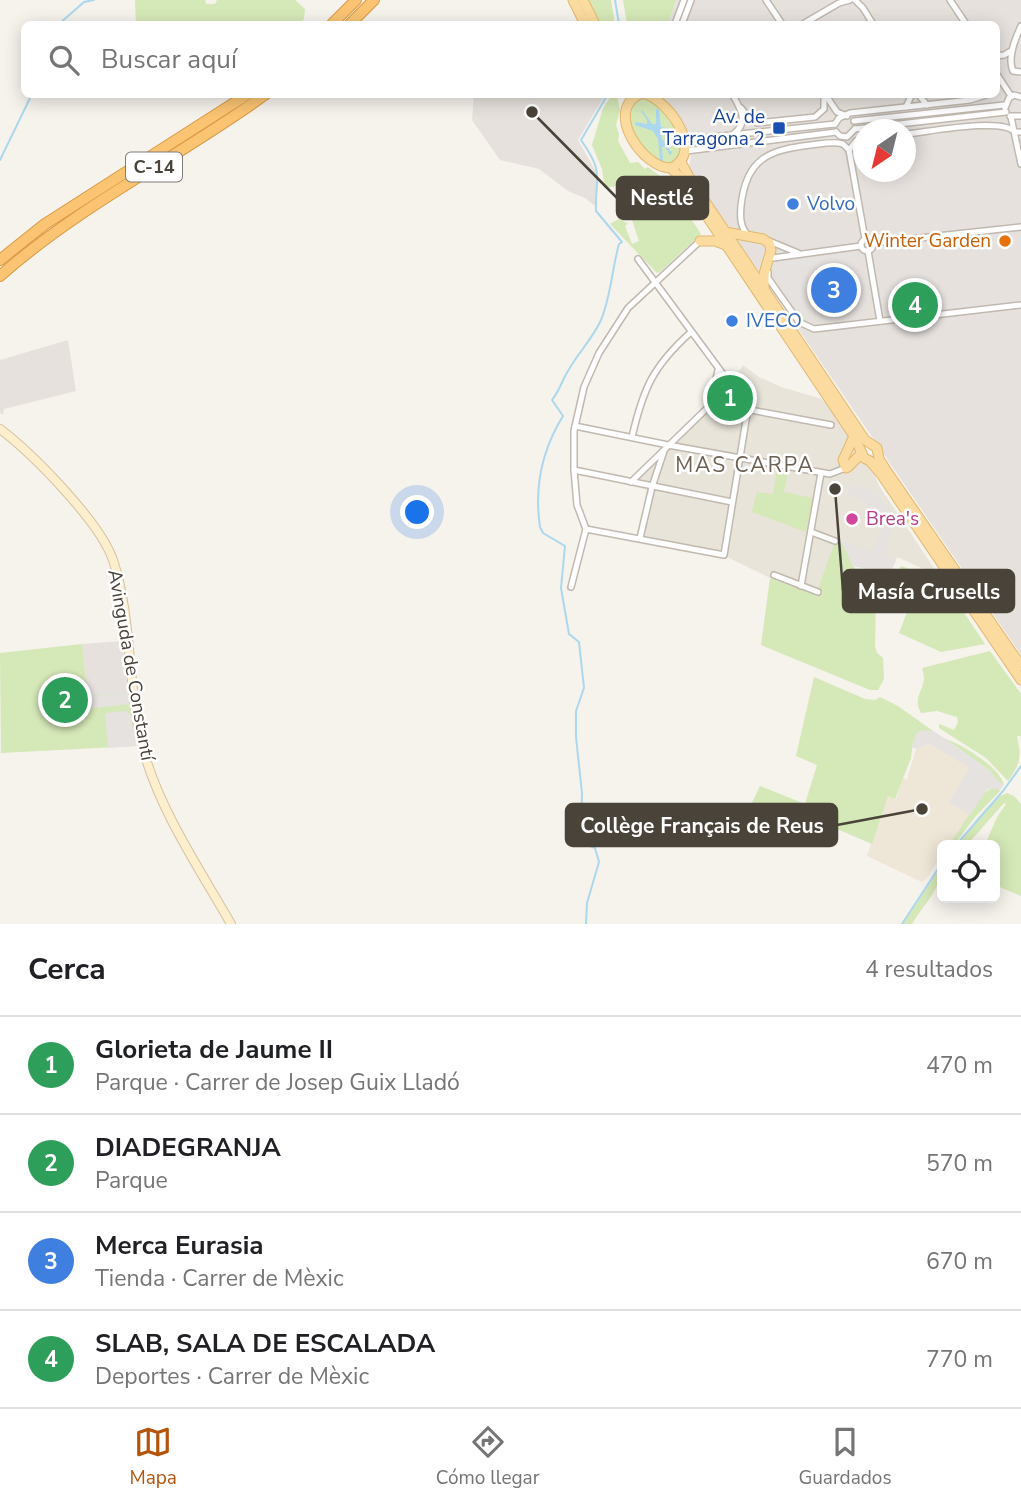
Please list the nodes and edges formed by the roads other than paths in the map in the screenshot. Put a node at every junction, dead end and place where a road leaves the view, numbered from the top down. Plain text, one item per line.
1 (356, 0) edge
2 (367, 0) edge
3 (374, 0) edge
4 (573, 0) edge
5 (583, 0) edge
6 (684, 0) edge
7 (691, 0) edge
8 (766, 0) edge
9 (855, 0) edge
10 (950, 0) edge
11 (841, 1) edge
12 (348, 5) edge
13 (685, 14) junction
14 (335, 21) edge
15 (347, 21) edge
16 (353, 21) edge
17 (584, 21) edge
18 (594, 21) edge
19 (676, 21) edge
20 (683, 21) edge
21 (688, 21) edge
22 (780, 21) edge
23 (808, 21) edge
24 (871, 21) edge
25 (964, 21) edge
26 (1021, 26) edge
27 (1013, 48) junction
28 (1000, 55) edge
29 (1021, 72) edge
30 (1000, 79) edge
31 (1011, 96) junction
32 (1021, 97) edge
33 (242, 98) edge
34 (259, 98) edge
35 (625, 98) edge
36 (633, 98) edge
37 (735, 98) edge
38 (825, 98) edge
39 (829, 98) edge
40 (910, 98) edge
41 (921, 98) edge
42 (975, 98) edge
43 (661, 99) edge
44 (968, 100) junction
45 (927, 105) junction
46 (626, 106) junction
47 (995, 106) junction
48 (905, 107) junction
49 (741, 108) junction
50 (1007, 111) junction
51 (845, 116) junction
52 (1021, 116) edge
53 (784, 121) junction
54 (916, 122) edge
55 (835, 123) junction
56 (818, 125) junction
57 (853, 126) edge
58 (853, 131) edge
59 (836, 132) junction
60 (1018, 132) edge
61 (916, 133) edge
62 (729, 136) junction
63 (847, 137) junction
64 (685, 140) junction
65 (853, 144) edge
66 (849, 148) junction
67 (686, 151) junction
68 (681, 162) junction
69 (1021, 164) edge
70 (671, 168) junction
71 (706, 217) junction
72 (52, 221) junction
73 (1021, 227) edge
74 (725, 232) junction
75 (752, 237) junction
76 (763, 239) junction
77 (865, 240) junction
78 (44, 241) junction
79 (700, 241) junction
80 (873, 243) junction
81 (725, 245) junction
82 (861, 246) junction
83 (868, 251) junction
84 (798, 253) junction
85 (638, 259) dead end
86 (0, 260) edge
87 (770, 260) junction
88 (745, 262) junction
89 (0, 266) edge
90 (0, 276) edge
91 (652, 285) junction
92 (0, 286) edge
93 (764, 290) junction
94 (1021, 306) edge
95 (880, 321) junction
96 (691, 332) junction
97 (718, 370) junction
98 (730, 386) junction
99 (711, 404) junction
100 (748, 408) junction
101 (831, 425) dead end
102 (575, 426) junction
103 (0, 429) edge
104 (855, 436) junction
105 (632, 438) junction
106 (667, 447) junction
107 (868, 456) junction
108 (741, 458) junction
109 (847, 468) junction
110 (574, 470) junction
111 (821, 473) junction
112 (631, 482) junction
113 (652, 487) junction
114 (732, 502) junction
115 (586, 529) junction
116 (810, 532) junction
117 (640, 538) junction
118 (835, 541) dead end
119 (774, 575) dead end
120 (801, 586) junction
121 (571, 587) dead end
122 (818, 592) dead end
123 (1021, 666) edge
124 (1021, 680) edge
125 (231, 924) edge

1 - 12 highway
2 - 15 highway
3 - 16 highway
4 - 17 main road
5 - 18 main road
6 - 19 street
7 - 13 street
8 - 22 street
9 - 11 street
9 - 24 street
10 - 25 street
11 - 23 street
12 - 14 highway
13 - 20 street
13 - 21 street
26 - 27 street
27 - 28 street
27 - 29 street
30 - 31 street
31 - 32 street
31 - 50 street
33 - 72 highway, C-14
34 - 78 highway, C-14
35 - 46 main road
36 - 46 main road
37 - 49 street
38 - 53 street
39 - 51 street
40 - 48 street
41 - 45 street
42 - 44 street
43 - 64 main road
44 - 45 street
44 - 47 street
45 - 48 street
46 - 70 main road
47 - 50 street
47 - 51 street
48 - 51 street
49 - 53 street
49 - 62 street
50 - 52 street
50 - 54 street
50 - 60 street
51 - 55 street
51 - 57 street
53 - 56 street
55 - 56 street
55 - 59 street
56 - 62 street
58 - 63 street
59 - 63 street
59 - 67 street
60 - 61 street
60 - 69 street
62 - 64 street
63 - 66 street
64 - 67 main road
65 - 66 street
66 - 75 street
66 - 77 street
67 - 68 main road
68 - 70 main road
68 - 74 main road
70 - 71 main road
71 - 79 main road
71 - 81 main road
72 - 86 highway
72 - 89 highway, C-14
73 - 80 street
74 - 75 main road
74 - 88 main road
75 - 76 main road
76 - 84 street
76 - 87 main road
77 - 80 street
77 - 82 street
78 - 90 highway, C-14
78 - 92 highway
79 - 81 main road
79 - 91 street
80 - 83 street
81 - 88 main road
81 - 104 main road
82 - 83 street
82 - 84 street
83 - 95 street
84 - 87 street
85 - 91 street
87 - 88 main road
87 - 93 main road
87 - 95 street
88 - 93 main road
91 - 96 street
91 - 102 street
93 - 107 main road
94 - 95 street
96 - 97 street
96 - 105 street
97 - 98 street
97 - 99 street
98 - 99 street
98 - 100 street
99 - 100 street
99 - 106 street
100 - 101 street
100 - 108 street
102 - 105 street
102 - 110 street
103 - 125 main road, Avinguda de Constantí
104 - 107 main road
104 - 109 main road
105 - 106 street
106 - 108 street
106 - 112 street
106 - 113 street
107 - 109 main road
107 - 123 main road
107 - 124 main road
108 - 111 street
108 - 114 street
109 - 111 street
110 - 112 street
110 - 115 street
111 - 116 street
112 - 113 street
113 - 114 street
113 - 117 street
114 - 117 street
115 - 117 street
115 - 121 street
116 - 118 street
116 - 120 street
119 - 120 street
120 - 122 street

